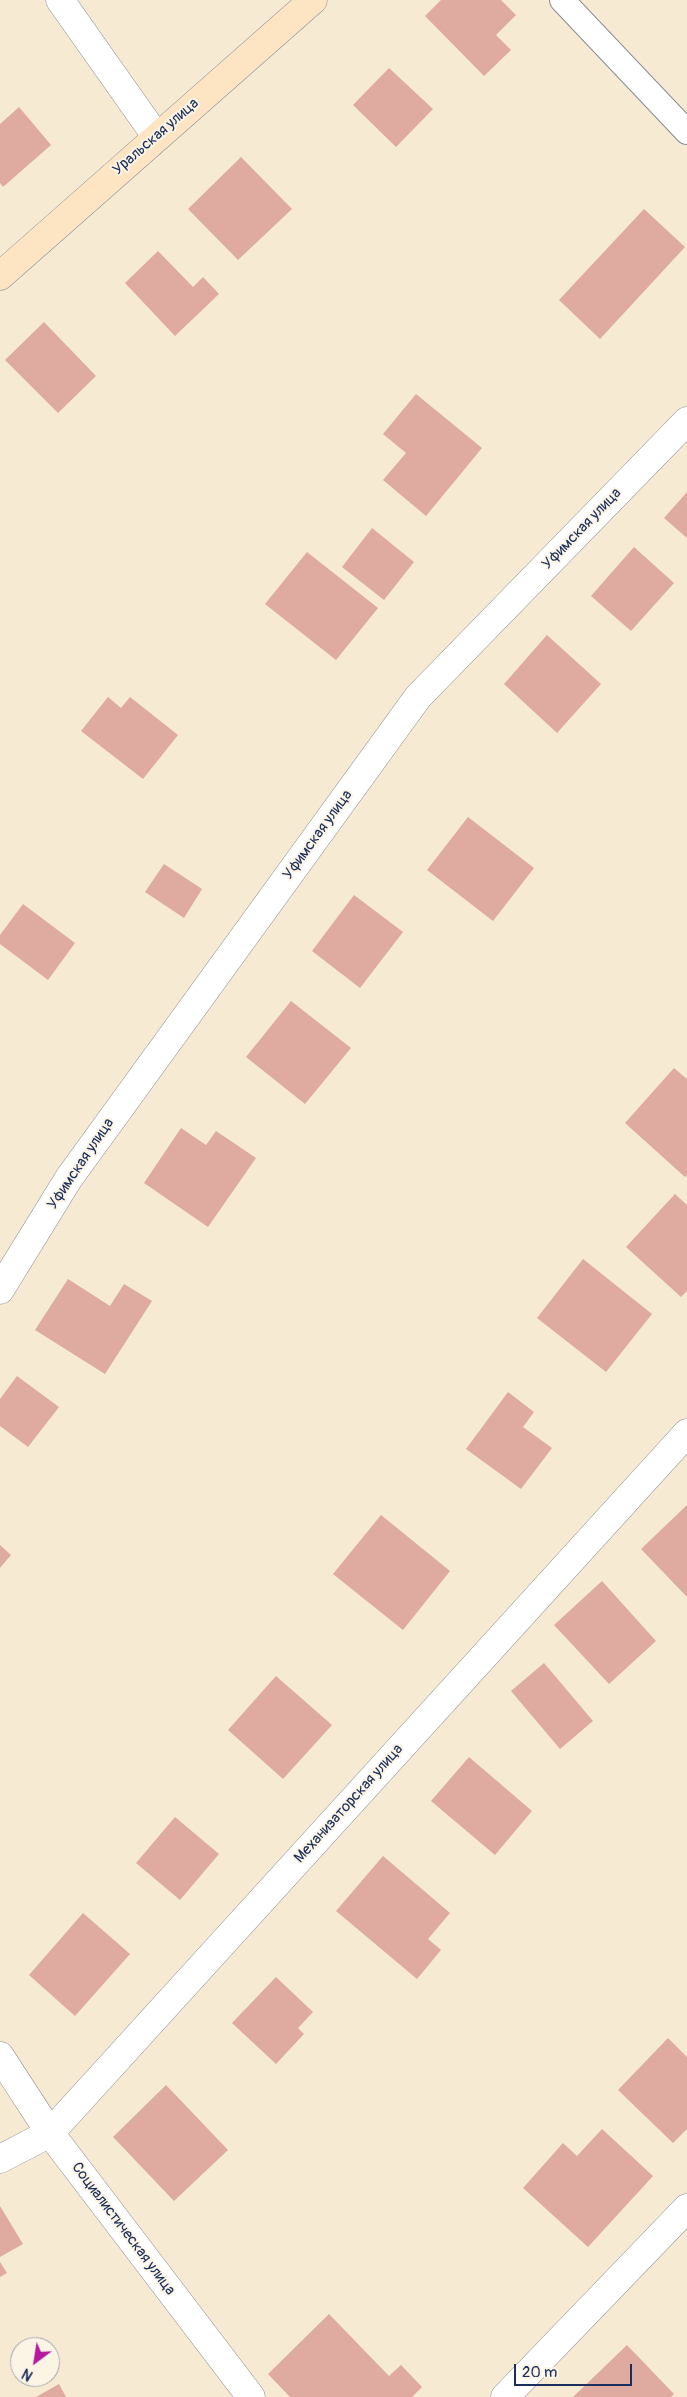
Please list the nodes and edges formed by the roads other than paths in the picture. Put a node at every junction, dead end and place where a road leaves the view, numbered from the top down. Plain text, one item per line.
1 (60, 0) edge
2 (313, 0) edge
3 (562, 0) edge
4 (687, 132) edge
5 (156, 136) junction
6 (0, 276) edge
7 (687, 421) edge
8 (0, 1290) edge
9 (687, 1433) edge
10 (0, 2056) edge
11 (50, 2133) junction
12 (0, 2159) edge
13 (687, 2208) edge
14 (251, 2397) edge
15 (504, 2397) edge

1 - 5 street
2 - 5 main road, Уральская улица
3 - 4 lane
5 - 6 main road, Уральская улица
7 - 8 street, Уфимская улица
9 - 11 street, Механизаторская улица
10 - 11 street, Социалистическая улица
11 - 12 street, Механизаторская улица
11 - 14 street, Социалистическая улица
13 - 15 street

